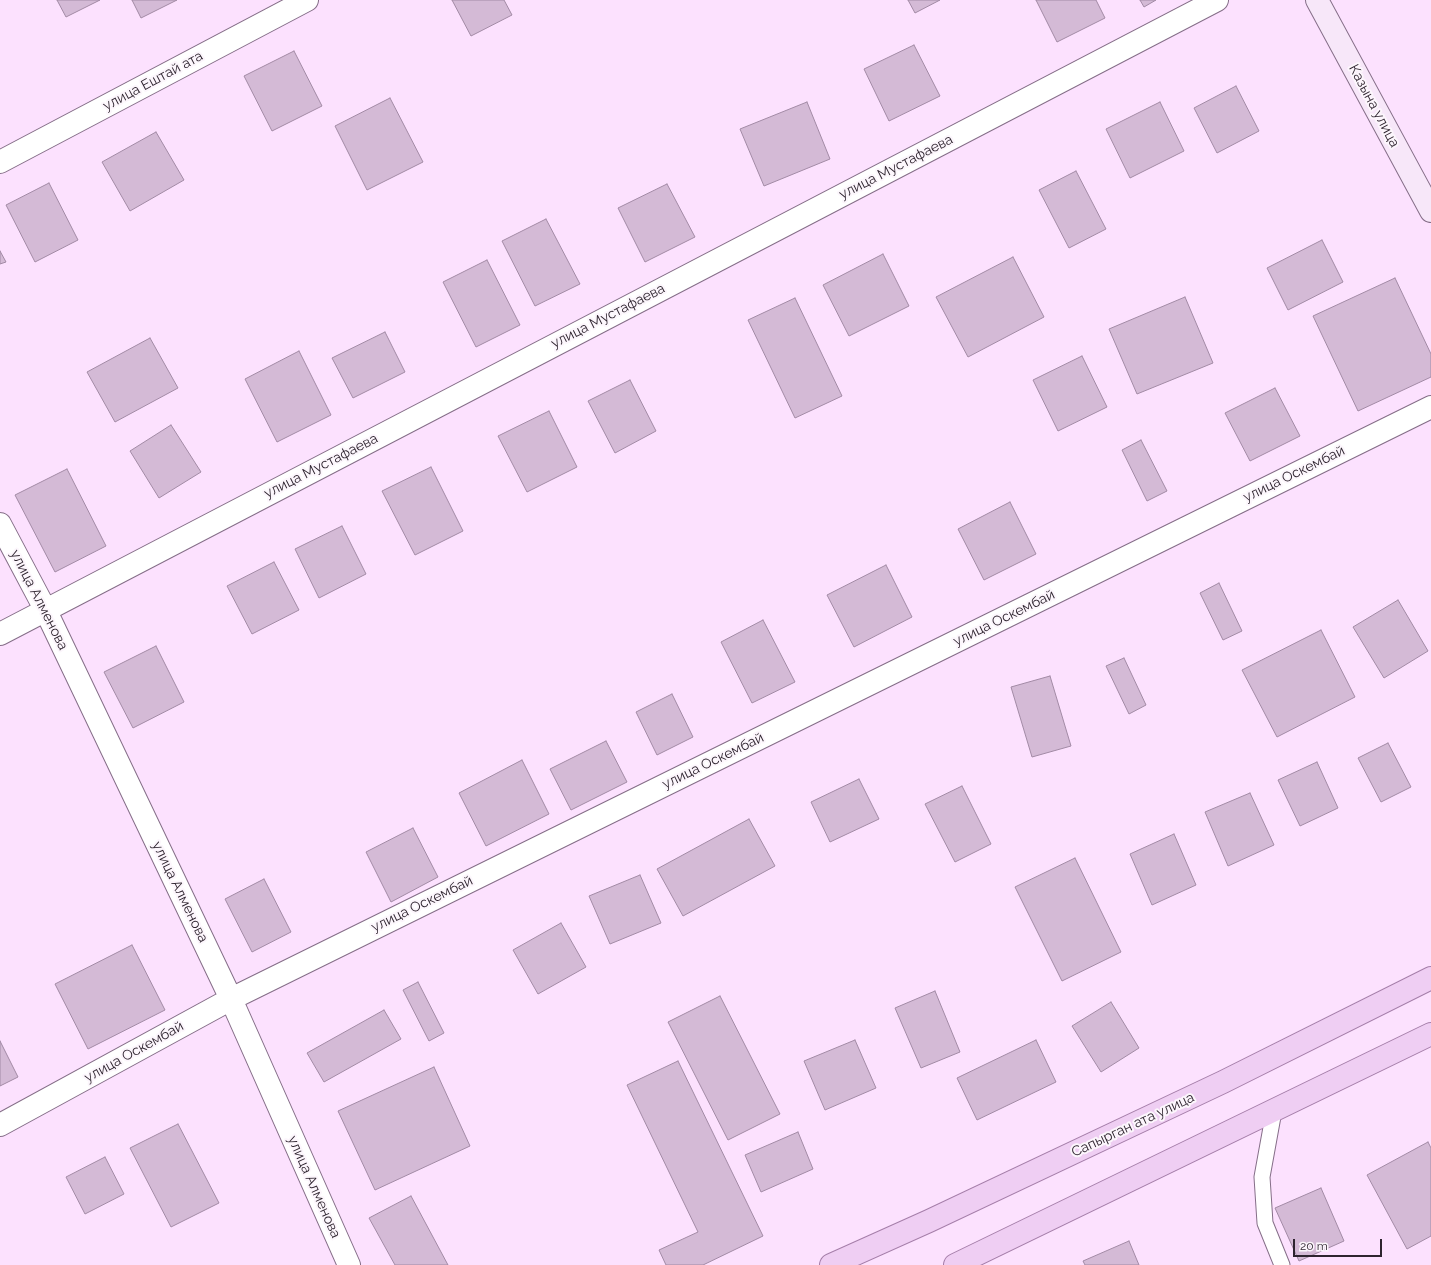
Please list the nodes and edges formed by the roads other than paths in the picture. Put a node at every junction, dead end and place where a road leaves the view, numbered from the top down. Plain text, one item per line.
1 (307, 0) edge
2 (1217, 0) edge
3 (1317, 0) edge
4 (0, 162) edge
5 (1431, 211) edge
6 (1431, 407) edge
7 (0, 524) edge
8 (45, 609) junction
9 (0, 634) edge
10 (1431, 978) edge
11 (231, 999) junction
12 (1431, 1034) edge
13 (1274, 1111) junction
14 (0, 1125) edge
15 (349, 1265) edge
16 (831, 1265) edge
17 (955, 1265) edge
18 (1282, 1265) edge

1 - 4 street, улица Ештай ата
2 - 8 street, улица Мустафаева
3 - 5 street, Казына улица
6 - 11 street, улица Оскембай
7 - 8 street, улица Алменова
8 - 9 street, улица Мустафаева
8 - 11 street, улица Алменова
10 - 16 main road, Сапырган ата улица
11 - 14 street, улица Оскембай
11 - 15 street, улица Алменова
12 - 13 main road
13 - 17 main road
13 - 18 lane

